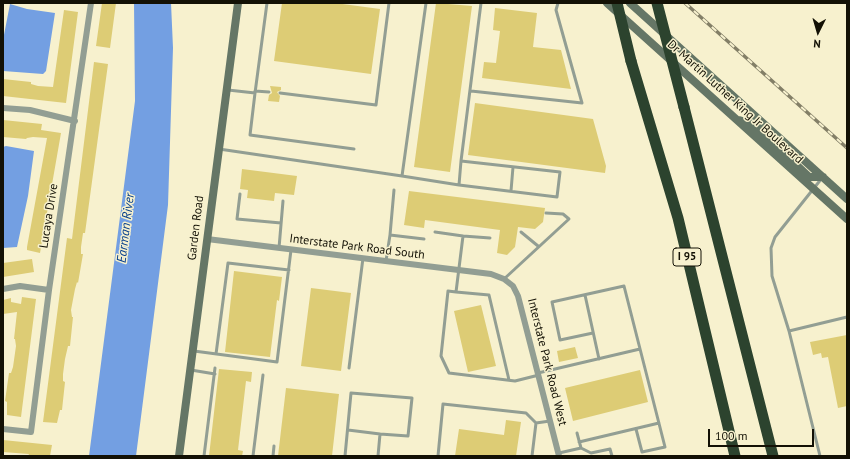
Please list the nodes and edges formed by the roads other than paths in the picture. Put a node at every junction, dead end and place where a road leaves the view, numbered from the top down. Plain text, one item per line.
1 (91, 3) edge
2 (238, 3) edge
3 (267, 3) edge
4 (389, 3) edge
5 (426, 3) edge
6 (481, 3) edge
7 (558, 3) edge
8 (607, 3) edge
9 (617, 3) edge
10 (630, 3) edge
11 (657, 3) edge
12 (226, 90) junction
13 (471, 91) junction
14 (255, 92) junction
15 (269, 92) dead end
16 (280, 93) dead end
17 (3, 108) edge
18 (735, 118) junction
19 (75, 121) junction
20 (219, 149) junction
21 (354, 149) dead end
22 (461, 161) junction
23 (513, 166) junction
24 (402, 176) junction
25 (823, 177) junction
26 (459, 185) junction
27 (814, 189) junction
28 (394, 190) dead end
29 (511, 191) junction
30 (240, 194) dead end
31 (847, 199) edge
32 (283, 201) dead end
33 (546, 213) dead end
34 (847, 219) edge
35 (281, 224) junction
36 (435, 232) dead end
37 (522, 232) dead end
38 (390, 235) junction
39 (463, 236) junction
40 (490, 238) dead end
41 (207, 239) junction
42 (424, 239) dead end
43 (538, 246) junction
44 (279, 248) junction
45 (291, 250) junction
46 (363, 258) junction
47 (386, 261) junction
48 (289, 270) junction
49 (459, 270) junction
50 (504, 279) junction
51 (3, 289) edge
52 (49, 290) junction
53 (456, 292) junction
54 (585, 295) junction
55 (847, 317) edge
56 (789, 331) junction
57 (593, 333) junction
58 (640, 349) junction
59 (192, 351) junction
60 (216, 354) junction
61 (598, 359) junction
62 (215, 368) dead end
63 (349, 368) dead end
64 (190, 370) junction
65 (214, 374) junction
66 (538, 374) junction
67 (263, 375) dead end
68 (509, 380) junction
69 (550, 421) junction
70 (536, 423) junction
71 (659, 423) junction
72 (3, 429) edge
73 (636, 429) junction
74 (348, 430) junction
75 (577, 433) dead end
76 (380, 434) junction
77 (579, 442) junction
78 (274, 446) dead end
79 (581, 448) junction
80 (559, 454) edge
81 (179, 456) edge
82 (204, 456) edge
83 (253, 456) edge
84 (273, 456) edge
85 (345, 456) edge
86 (378, 456) edge
87 (438, 456) edge
88 (532, 456) edge
89 (612, 456) edge
90 (735, 456) edge
91 (773, 456) edge
92 (820, 456) edge

1 - 19 street, Lucaya Drive
2 - 12 main road, Garden Road
3 - 14 lane
4 - 16 lane
5 - 24 lane
6 - 13 lane
7 - 13 lane
8 - 18 main road, Dr Martin Luther King Jr Boulevard
9 - 90 highway, I 95, bridge
10 - 25 main road, Dr Martin Luther King Jr Boulevard
11 - 91 highway, bridge
12 - 14 lane
12 - 20 main road, Garden Road
13 - 22 lane
14 - 15 lane
14 - 21 lane
17 - 19 street
18 - 25 main road
18 - 27 main road, Dr Martin Luther King Jr Boulevard
19 - 52 street, Lucaya Drive
20 - 24 lane
20 - 41 main road, Garden Road
22 - 23 lane
22 - 26 lane
23 - 29 lane
23 - 29 lane
24 - 26 lane
25 - 27 lane
25 - 31 main road, Dr Martin Luther King Jr Boulevard
26 - 29 lane
27 - 34 main road, Dr Martin Luther King Jr Boulevard
27 - 56 lane
28 - 38 lane
30 - 35 lane
32 - 35 lane
33 - 43 lane
35 - 44 lane
36 - 39 lane
37 - 43 lane
38 - 42 lane
38 - 47 lane
39 - 40 lane
39 - 49 lane
41 - 44 street, Interstate Park Road South
41 - 59 main road, Garden Road
43 - 50 lane
44 - 45 street, Interstate Park Road South
45 - 46 street, Interstate Park Road South
45 - 48 lane
46 - 47 street, Interstate Park Road South
46 - 63 lane
47 - 49 street, Interstate Park Road South
48 - 60 lane
48 - 60 lane
49 - 50 street, Interstate Park Road South
49 - 53 lane
50 - 66 street, Interstate Park Road West
51 - 52 street
52 - 72 street, Lucaya Drive
53 - 68 lane
53 - 68 lane
54 - 57 lane
54 - 57 lane
54 - 58 lane
55 - 56 lane
56 - 92 lane
57 - 61 lane
58 - 61 lane
58 - 71 lane
59 - 60 lane
59 - 64 main road, Garden Road
61 - 66 lane
62 - 65 lane
64 - 65 lane
64 - 81 main road, Garden Road
65 - 82 lane
66 - 68 lane
66 - 69 street, Interstate Park Road West
67 - 83 lane
69 - 70 lane
69 - 80 street, Interstate Park Road West
70 - 87 lane
70 - 88 lane
71 - 73 lane
71 - 73 lane
73 - 77 lane
74 - 76 lane
74 - 76 lane
74 - 85 lane
75 - 77 lane
76 - 86 lane
77 - 79 lane
78 - 84 lane
79 - 80 lane
79 - 89 lane

